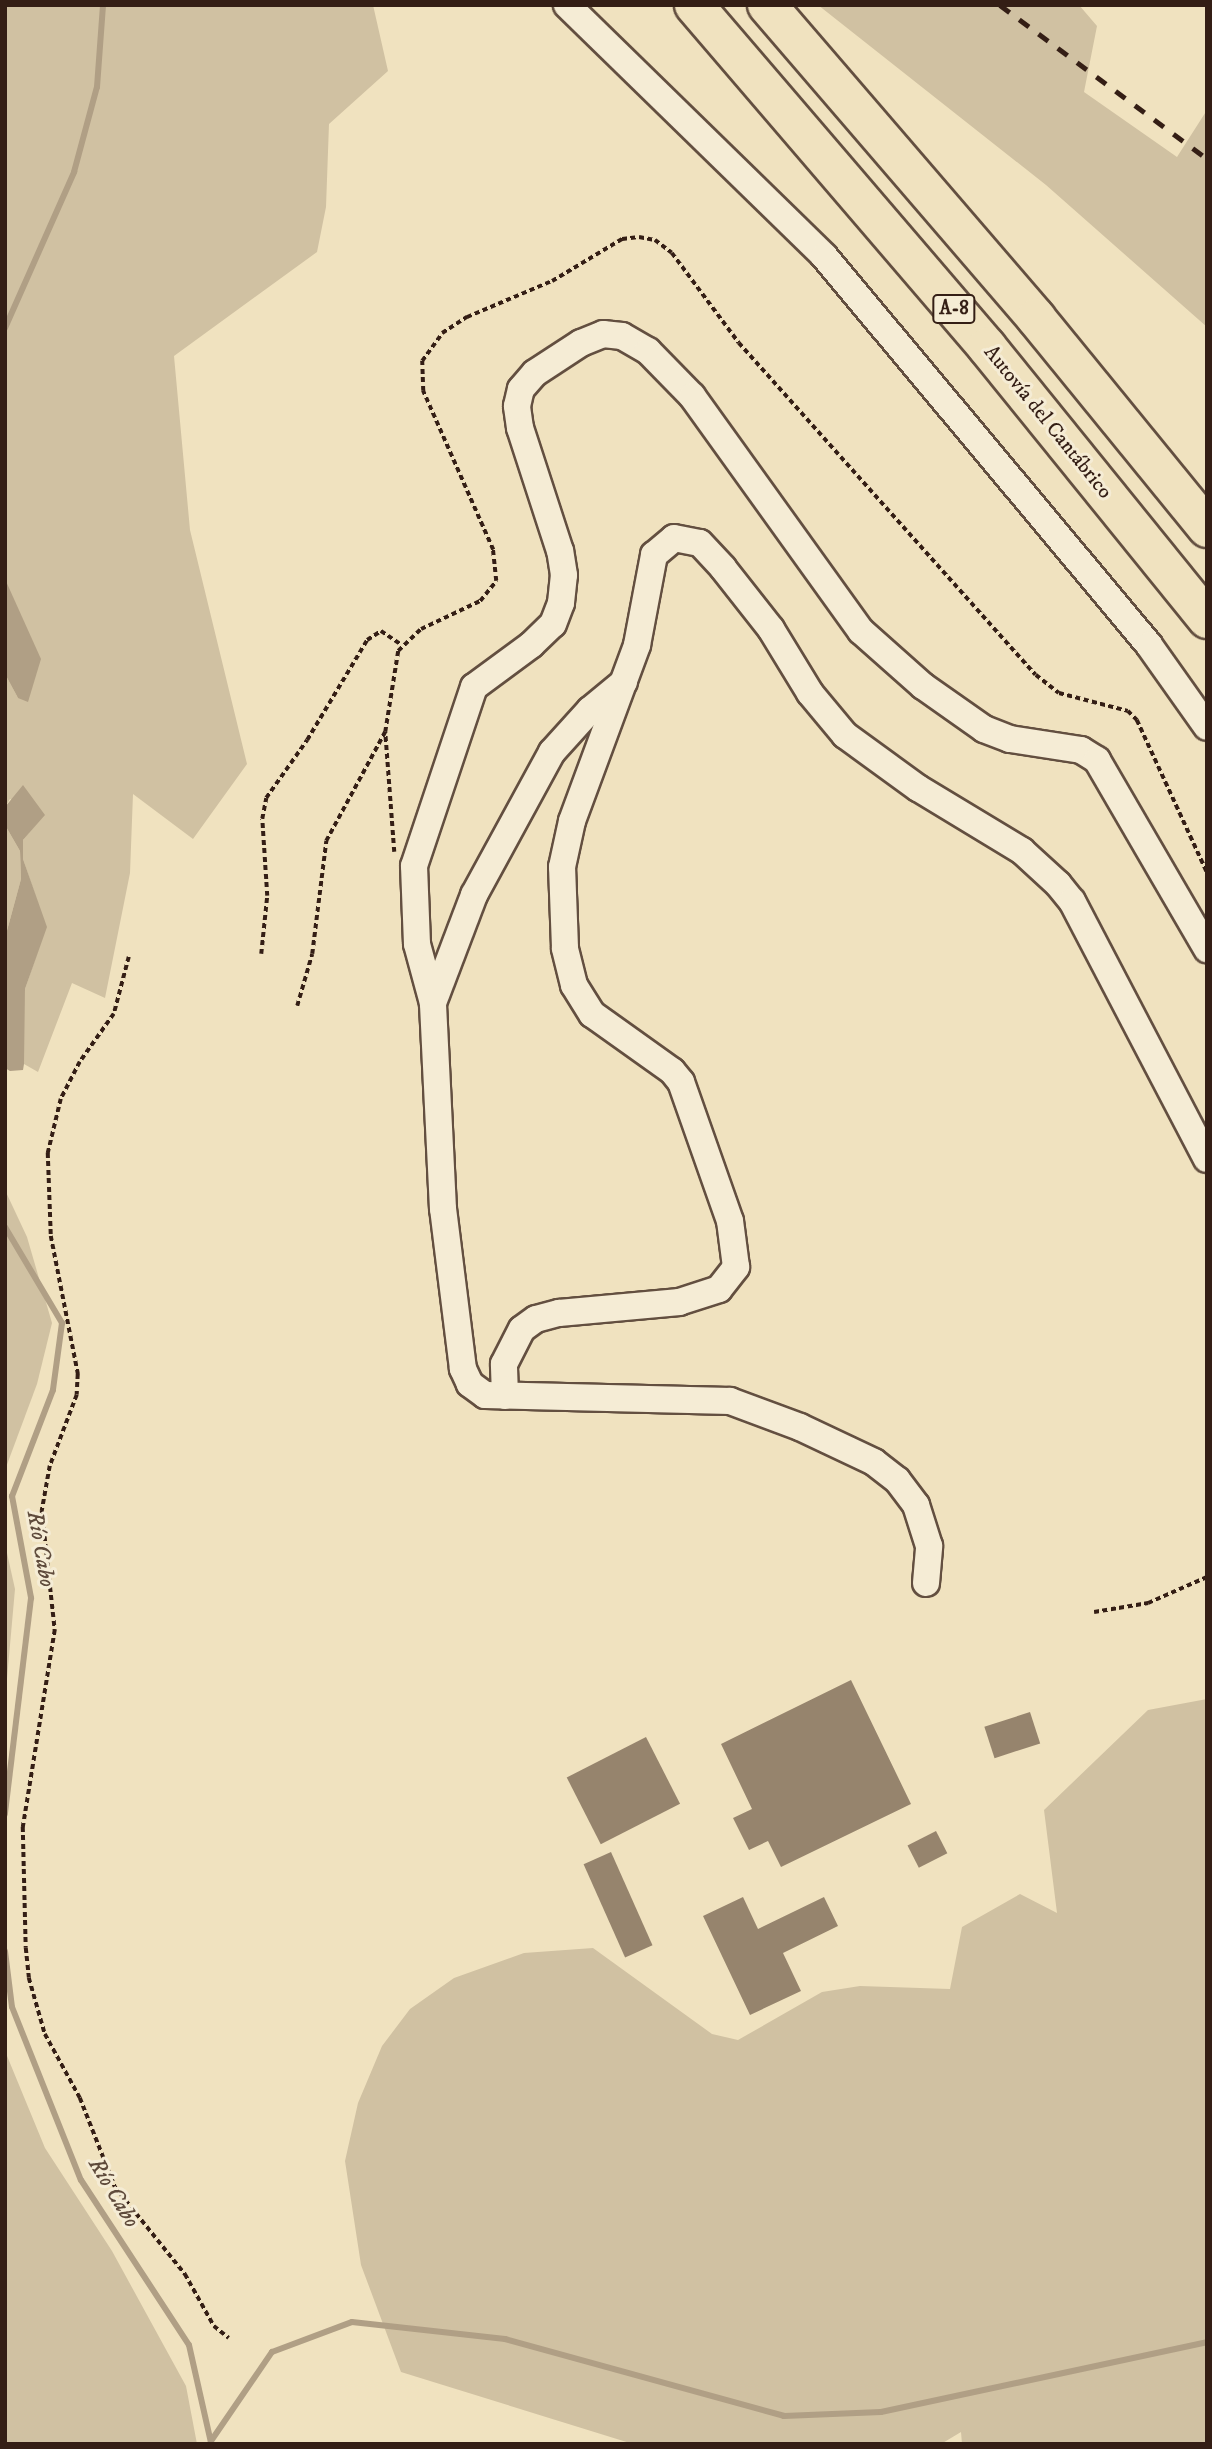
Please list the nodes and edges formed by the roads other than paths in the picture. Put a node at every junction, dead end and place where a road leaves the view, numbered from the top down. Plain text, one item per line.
1 (567, 5) edge
2 (694, 5) edge
3 (767, 5) edge
4 (1207, 528) edge
5 (1207, 619) edge
6 (625, 681) junction
7 (1207, 727) edge
8 (1207, 949) edge
9 (433, 1003) junction
10 (1207, 1159) edge
11 (505, 1396) junction
12 (926, 1583) dead end

1 - 7 lane
2 - 5 highway, Autovía del Cantábrico / A-8
3 - 4 highway, A-8
6 - 9 lane
6 - 10 lane
6 - 11 lane
8 - 9 lane
9 - 11 lane
11 - 12 lane

